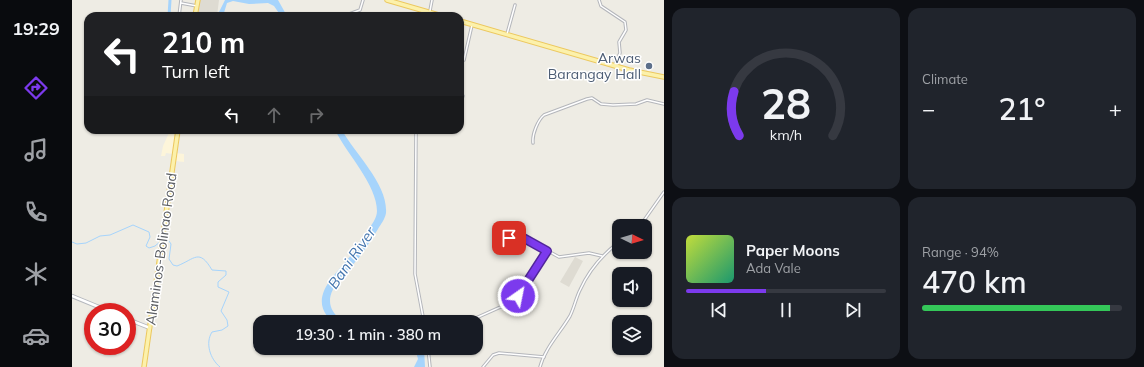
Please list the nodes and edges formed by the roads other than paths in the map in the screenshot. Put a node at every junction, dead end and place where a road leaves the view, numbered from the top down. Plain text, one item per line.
1 (181, 0) edge
2 (198, 0) edge
3 (363, 0) edge
4 (387, 0) edge
5 (432, 0) edge
6 (599, 0) edge
7 (181, 3) junction
8 (515, 5) dead end
9 (197, 6) junction
10 (180, 12) edge
11 (196, 12) edge
12 (355, 12) edge
13 (424, 12) edge
14 (430, 12) edge
15 (464, 22) edge
16 (472, 25) junction
17 (507, 35) junction
18 (464, 60) dead end
19 (614, 66) junction
20 (664, 77) edge
21 (664, 104) edge
22 (177, 134) edge
23 (416, 134) edge
24 (533, 143) dead end
25 (664, 192) edge
26 (645, 219) edge
27 (496, 244) dead end
28 (612, 248) edge
29 (547, 251) junction
30 (602, 256) junction
31 (72, 296) edge
32 (89, 303) edge
33 (423, 315) edge
34 (483, 315) edge
35 (136, 323) edge
36 (150, 328) junction
37 (429, 355) edge
38 (544, 357) junction
39 (144, 367) edge
40 (430, 367) edge
41 (484, 367) edge
42 (540, 367) edge

1 - 7 street
2 - 9 main road
3 - 12 street
4 - 13 main road
5 - 14 street
6 - 19 street
7 - 9 street
7 - 10 street
8 - 17 street
9 - 11 main road
15 - 16 main road
16 - 17 main road
16 - 18 street
17 - 19 main road
19 - 20 main road
21 - 24 street
22 - 36 main road, Alaminos-Bolinao Road
23 - 33 street
25 - 26 street
27 - 29 street
28 - 30 street
29 - 30 street
29 - 34 street
30 - 38 street
31 - 32 main road
35 - 36 main road
36 - 39 main road, Alaminos-Bolinao Road
37 - 40 street
38 - 41 street
38 - 42 street

